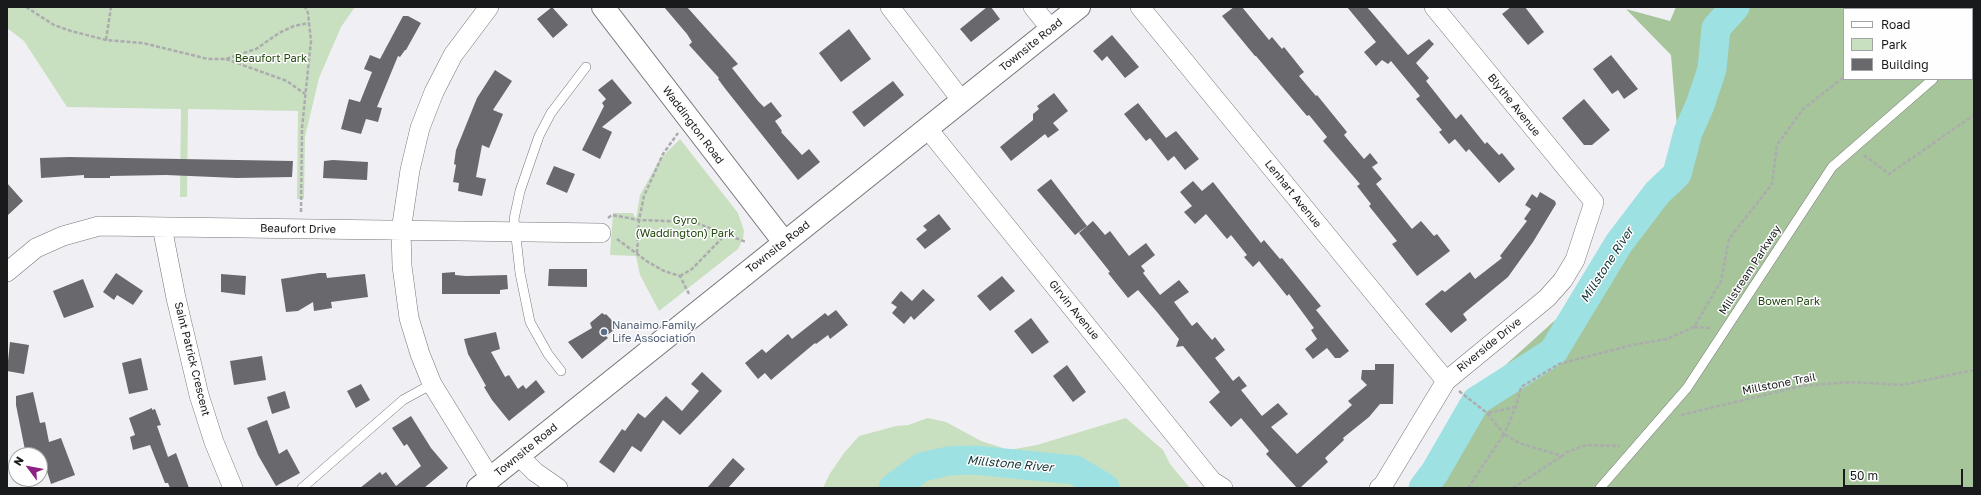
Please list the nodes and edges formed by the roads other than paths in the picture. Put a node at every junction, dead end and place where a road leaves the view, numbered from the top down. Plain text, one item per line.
1 (489, 7) edge
2 (603, 7) edge
3 (890, 7) edge
4 (1033, 7) edge
5 (1079, 7) edge
6 (1140, 7) edge
7 (1434, 7) edge
8 (1051, 29) junction
9 (586, 67) dead end
10 (1931, 80) edge
11 (962, 101) junction
12 (928, 128) junction
13 (1594, 202) joint
14 (162, 228) junction
15 (401, 231) junction
16 (515, 232) junction
17 (602, 233) road end
18 (784, 242) junction
19 (7, 272) edge
20 (561, 371) dead end
21 (1446, 381) junction
22 (432, 384) junction
23 (519, 456) junction
24 (484, 483) edge
25 (233, 488) edge
26 (302, 488) edge
27 (558, 488) edge
28 (1223, 488) edge
29 (1379, 488) edge
30 (1600, 488) edge

1 - 15 street
2 - 18 street, Waddington Road
3 - 11 street
4 - 8 street
5 - 8 street, Townsite Road
6 - 21 street, Lenhart Avenue
7 - 13 street, Blythe Avenue
8 - 11 street, Townsite Road
9 - 16 lane
10 - 30 lane, Millstream Parkway
11 - 12 street, Townsite Road
12 - 18 street, Townsite Road
12 - 28 street, Girvin Avenue
13 - 21 street, Riverside Drive
14 - 15 street, Beaufort Drive
14 - 19 street, Beaufort Drive
14 - 25 street, Saint Patrick Crescent
15 - 16 street, Beaufort Drive
15 - 22 street
16 - 17 street, Beaufort Drive
16 - 20 lane
18 - 23 street, Townsite Road
21 - 29 street, Riverside Drive
22 - 24 street
22 - 26 lane
23 - 24 street, Townsite Road
23 - 27 street

